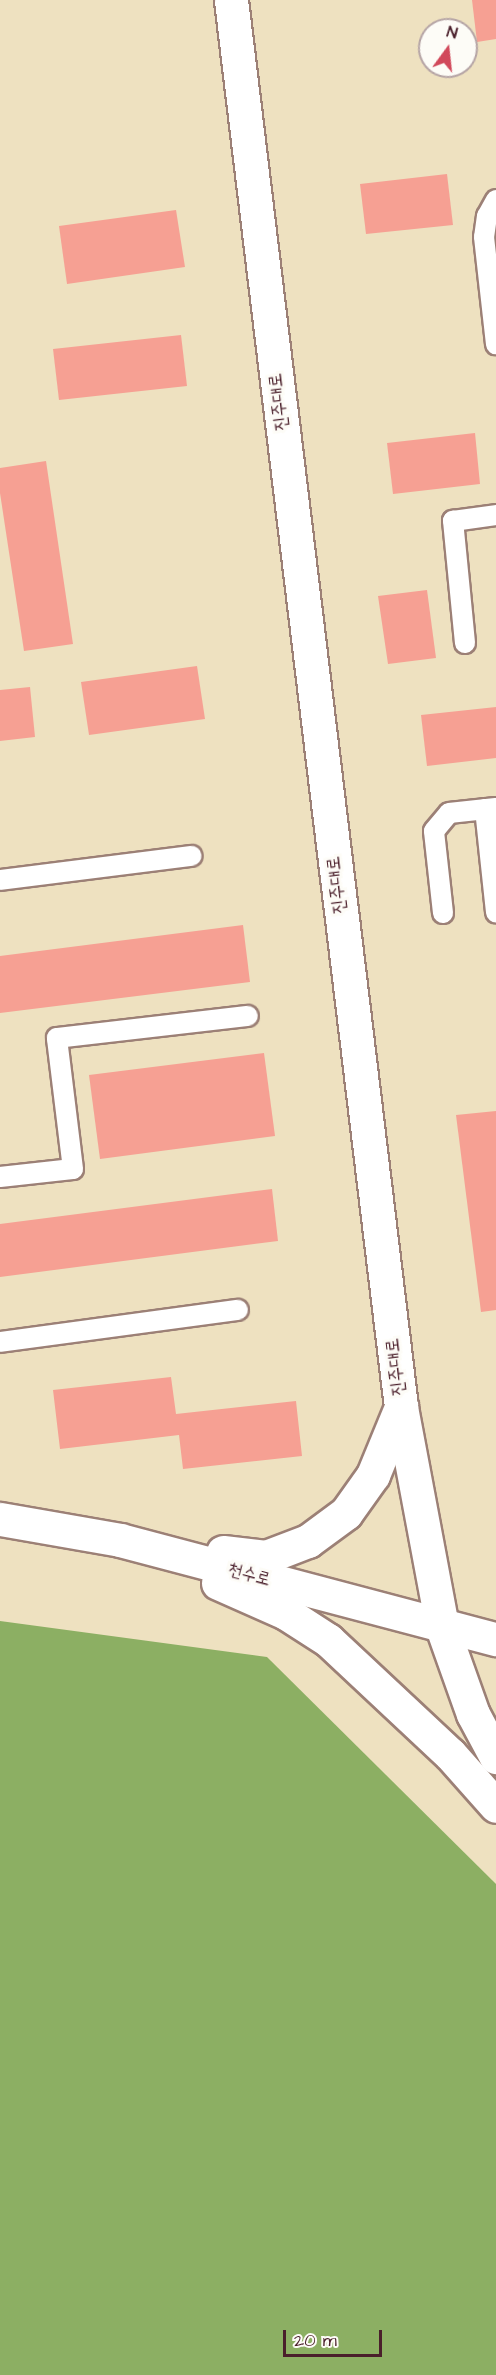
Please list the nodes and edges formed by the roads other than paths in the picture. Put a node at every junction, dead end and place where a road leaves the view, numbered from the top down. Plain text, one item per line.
1 (231, 0) edge
2 (496, 200) edge
3 (496, 344) edge
4 (496, 515) edge
5 (465, 643) dead end
6 (490, 809) edge
7 (191, 856) dead end
8 (0, 880) edge
9 (496, 912) edge
10 (443, 913) dead end
11 (248, 1016) dead end
12 (0, 1177) edge
13 (238, 1310) dead end
14 (0, 1342) edge
15 (401, 1407) junction
16 (0, 1519) edge
17 (120, 1540) junction
18 (442, 1627) junction
19 (496, 1639) edge
20 (496, 1757) edge
21 (496, 1806) edge

1 - 15 street, 진주대로
2 - 3 lane
4 - 5 lane
6 - 9 lane
6 - 10 lane
7 - 8 lane
11 - 12 lane
13 - 14 lane
15 - 17 street
15 - 18 street, 진주대로
16 - 17 street, 천수로
17 - 18 street, 천수로
17 - 21 street
18 - 19 street, 천수로
18 - 20 street, 진주대로

